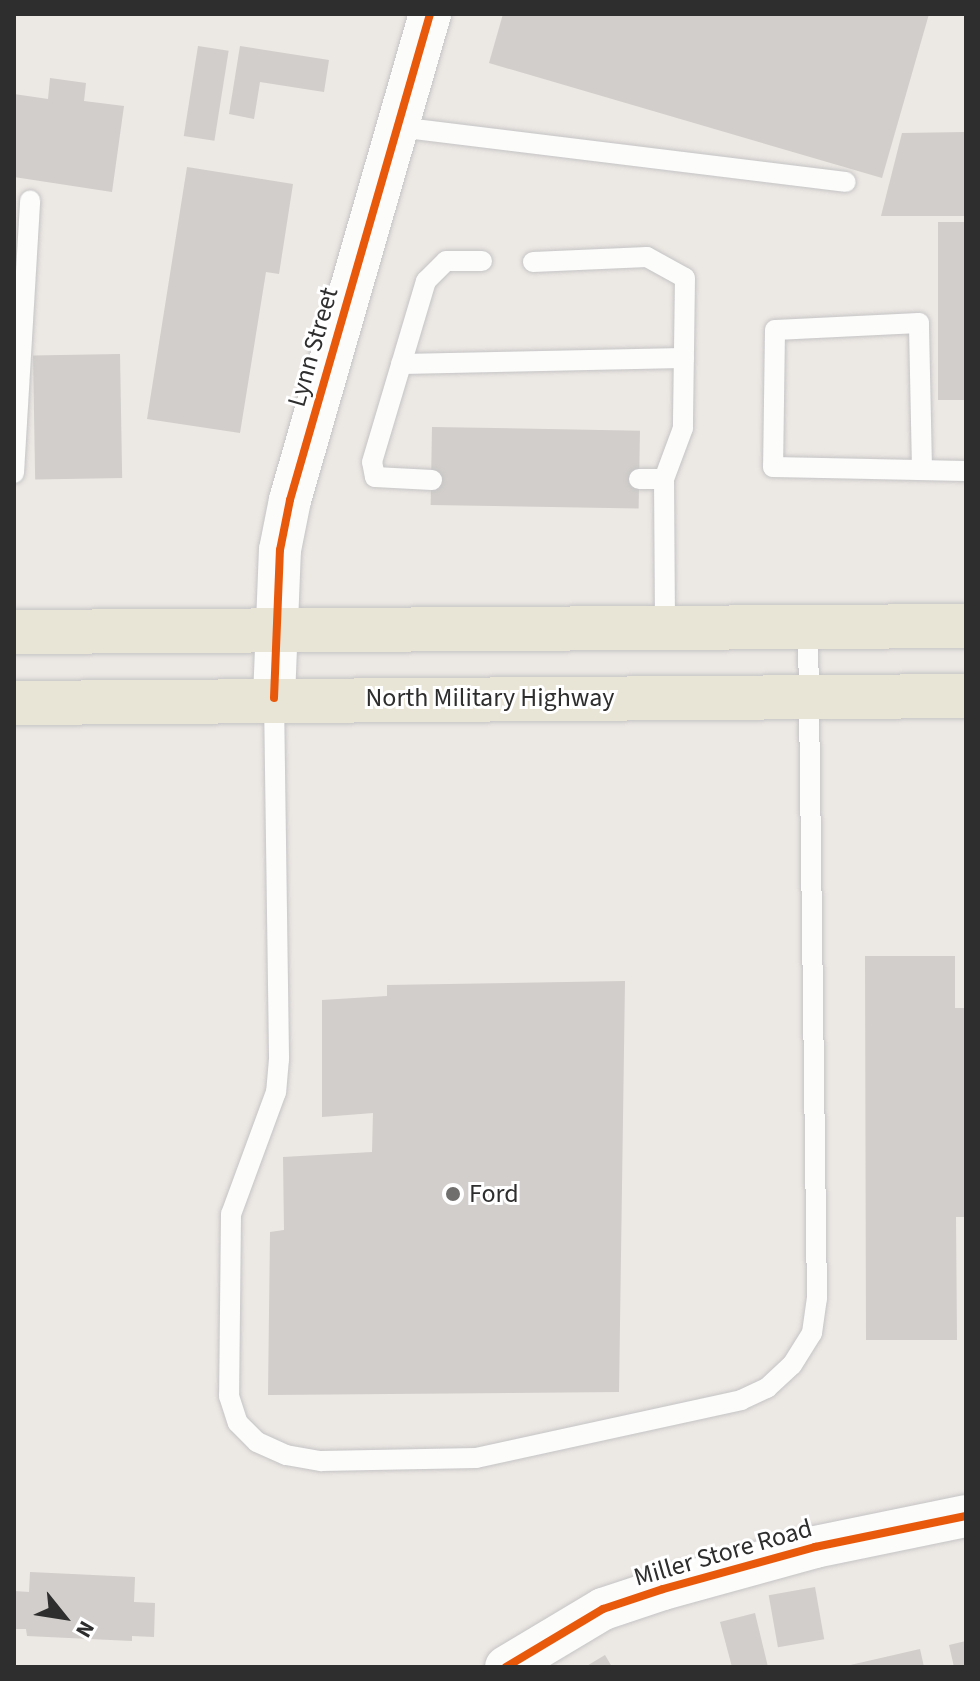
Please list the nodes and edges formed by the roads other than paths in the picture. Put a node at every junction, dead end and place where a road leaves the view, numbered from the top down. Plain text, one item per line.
1 (430, 14) edge
2 (398, 127) junction
3 (846, 182) dead end
4 (30, 200) dead end
5 (482, 261) dead end
6 (533, 262) dead end
7 (684, 358) junction
8 (401, 364) junction
9 (922, 469) junction
10 (966, 471) edge
11 (14, 473) edge
12 (639, 479) dead end
13 (664, 479) junction
14 (432, 480) dead end
15 (808, 626) junction
16 (966, 626) edge
17 (665, 627) junction
18 (275, 629) junction
19 (14, 632) edge
20 (966, 696) edge
21 (808, 697) junction
22 (274, 698) junction
23 (14, 703) edge
24 (966, 1516) edge
25 (506, 1667) edge

1 - 2 street, Lynn Street
2 - 3 lane
2 - 18 street, Lynn Street
4 - 11 lane
5 - 8 lane
6 - 7 lane
7 - 8 lane
7 - 13 lane
8 - 14 lane
9 - 9 lane
9 - 10 lane
12 - 13 lane
13 - 17 lane
15 - 16 main road
15 - 17 main road
15 - 21 lane
17 - 18 main road
18 - 19 main road
18 - 22 street, Lynn Street
20 - 21 main road, North Military Highway
21 - 22 main road, North Military Highway
21 - 22 lane
22 - 23 main road, North Military Highway
24 - 25 street, Miller Store Road

